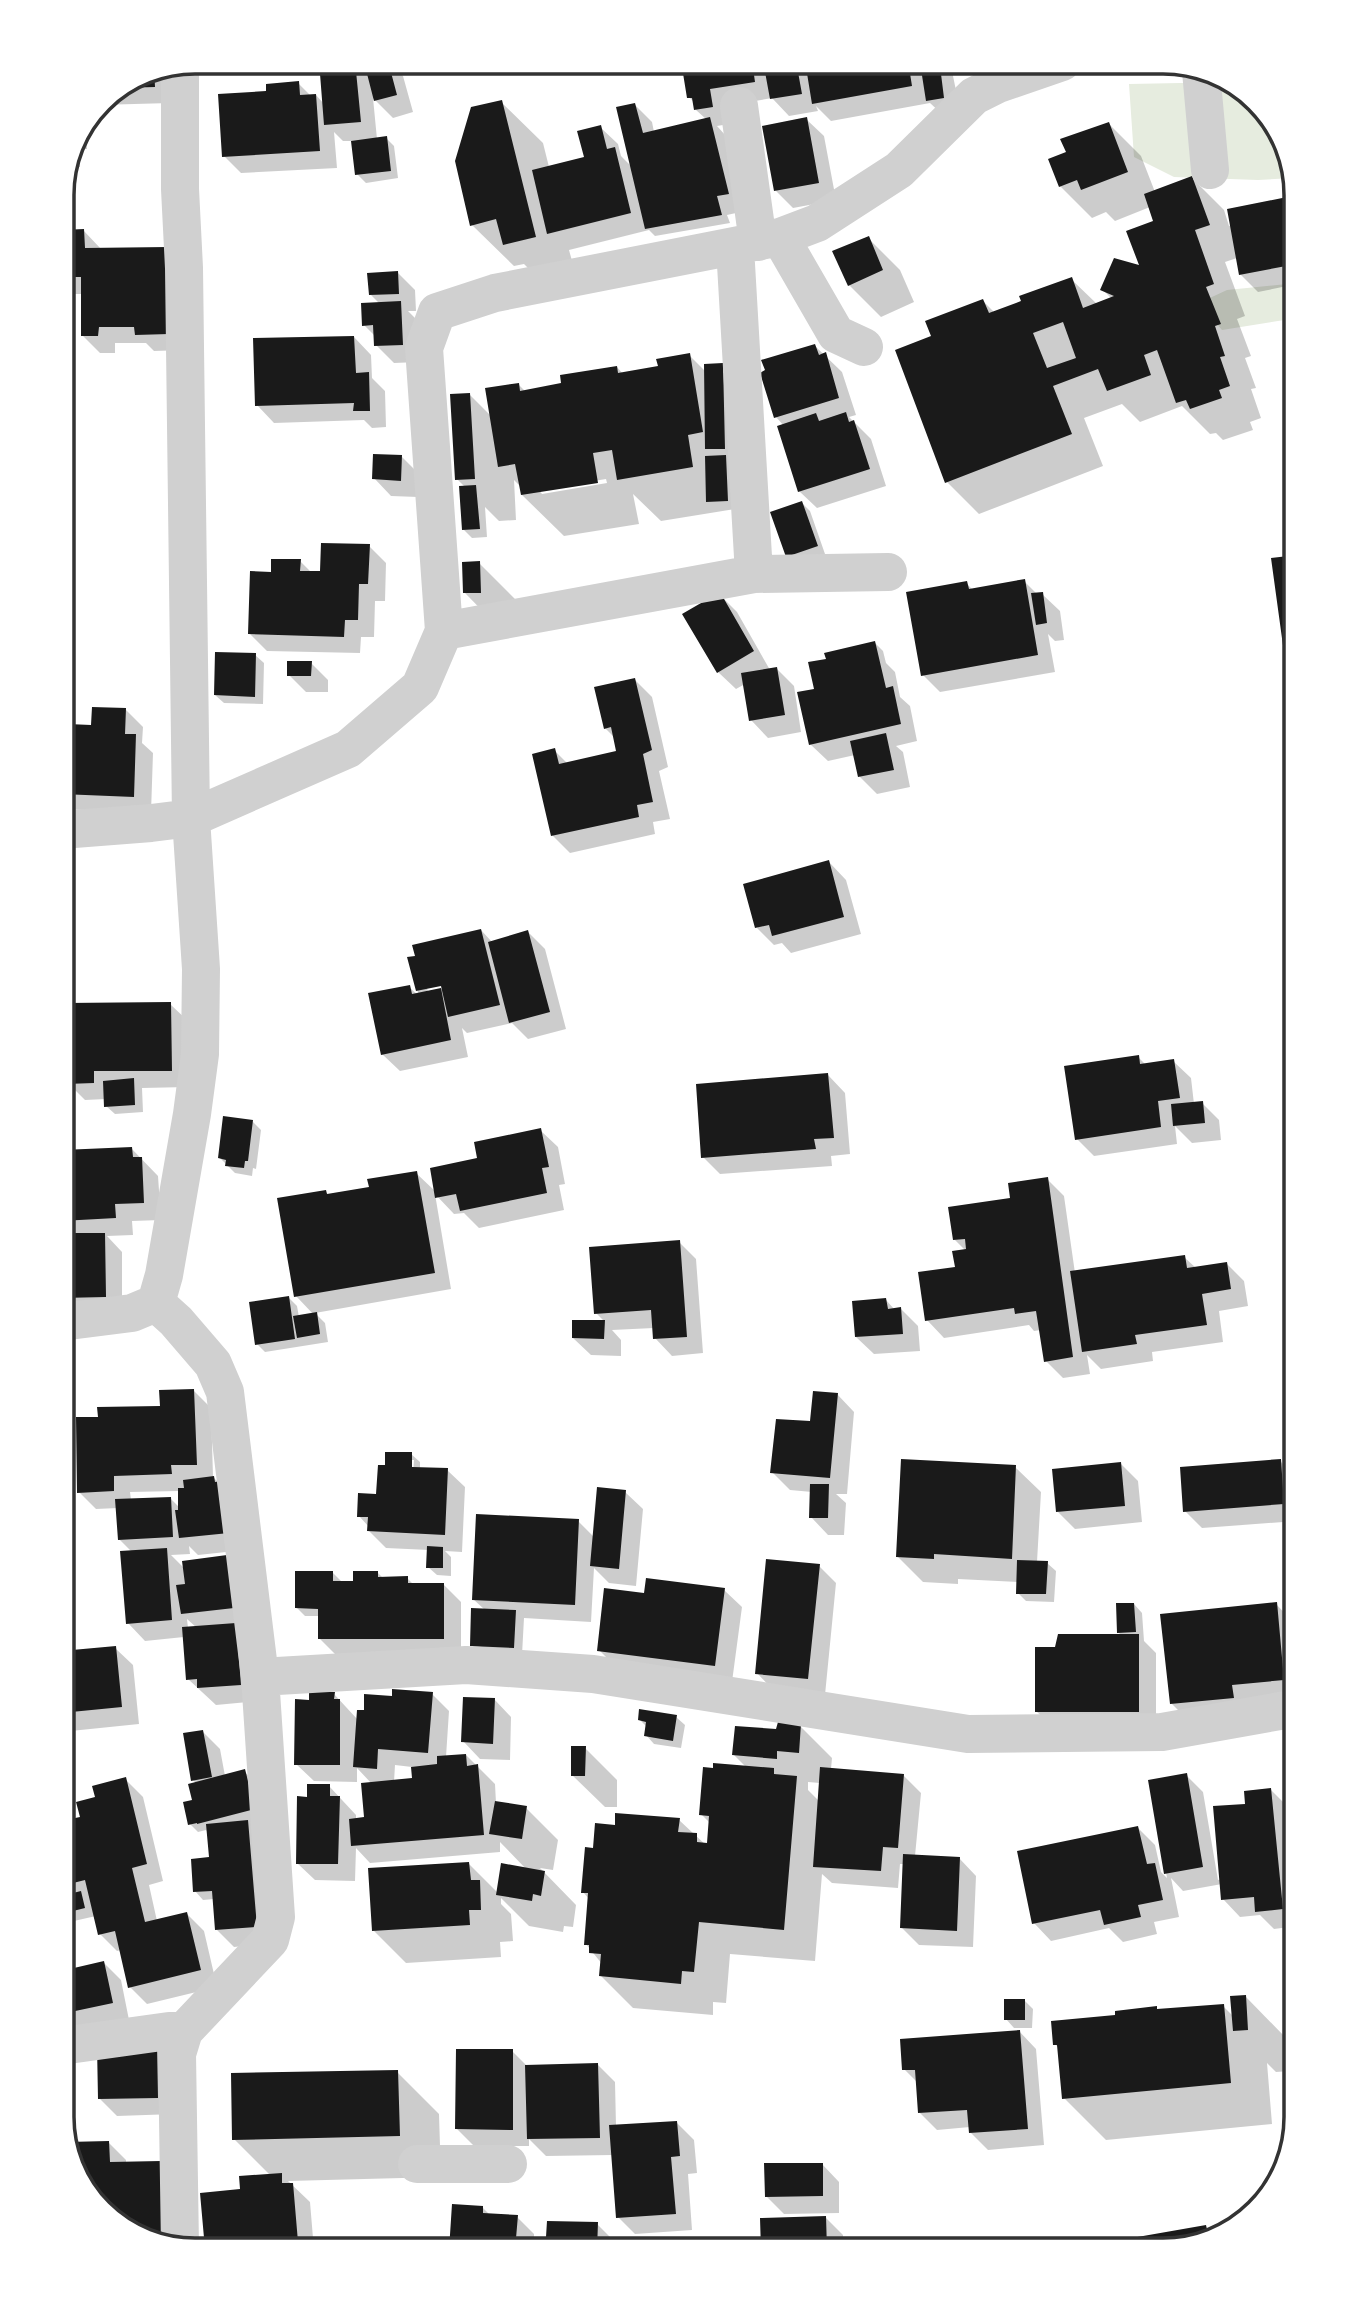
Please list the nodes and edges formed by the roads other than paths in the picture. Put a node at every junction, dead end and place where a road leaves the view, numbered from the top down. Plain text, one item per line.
1 (1027, 74) edge
2 (180, 75) edge
3 (1202, 80) edge
4 (739, 106) dead end
5 (1210, 170) dead end
6 (758, 242) junction
7 (864, 347) dead end
8 (888, 572) dead end
9 (754, 574) junction
10 (444, 631) junction
11 (191, 818) junction
12 (74, 830) edge
13 (156, 1303) junction
14 (74, 1320) edge
15 (260, 1677) junction
16 (1284, 1710) edge
17 (184, 2031) junction
18 (74, 2044) edge
19 (417, 2164) dead end
20 (509, 2164) dead end
21 (180, 2236) edge

1 - 6 street
2 - 11 street
3 - 5 street
4 - 6 street
6 - 7 street
6 - 9 street
6 - 10 street
8 - 9 street
9 - 10 street
10 - 11 street
11 - 12 street
11 - 13 street
13 - 14 street
13 - 15 street
15 - 16 street
15 - 17 street
17 - 18 street
17 - 21 street
19 - 20 street

